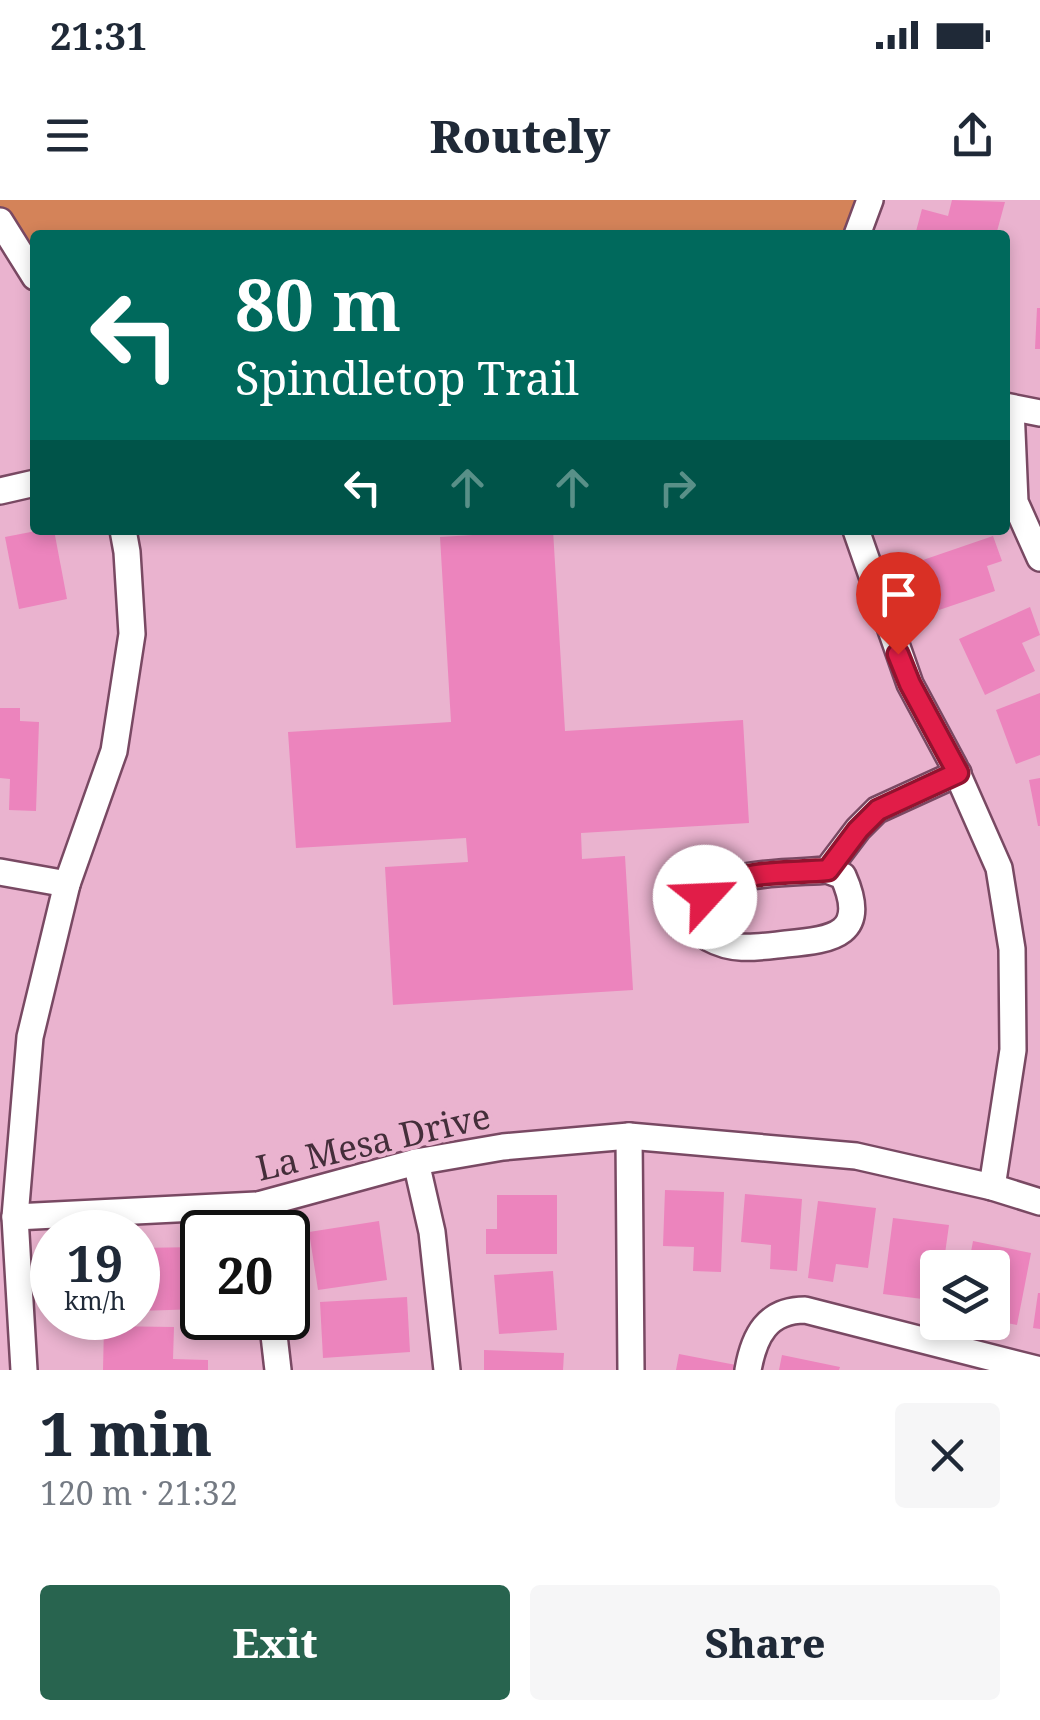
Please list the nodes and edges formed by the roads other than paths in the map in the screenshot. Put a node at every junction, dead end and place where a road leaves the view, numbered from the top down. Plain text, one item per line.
1 (870, 200) edge
2 (0, 221) edge
3 (859, 230) edge
4 (30, 269) edge
5 (1010, 407) edge
6 (1040, 413) edge
7 (1010, 434) edge
8 (30, 484) edge
9 (0, 490) edge
10 (124, 535) edge
11 (858, 535) edge
12 (1040, 558) edge
13 (958, 773) junction
14 (828, 870) junction
15 (0, 872) edge
16 (67, 884) junction
17 (629, 1136) junction
18 (416, 1162) junction
19 (992, 1188) junction
20 (1040, 1202) edge
21 (258, 1205) junction
22 (259, 1210) edge
23 (15, 1217) junction
24 (275, 1340) edge
25 (24, 1370) edge
26 (278, 1370) edge
27 (447, 1370) edge
28 (631, 1370) edge
29 (748, 1370) edge
30 (1040, 1370) edge

1 - 3 street
2 - 4 street
5 - 6 street
7 - 12 street
8 - 9 street
10 - 16 street
11 - 13 street
13 - 14 street
13 - 19 street
14 - 14 street
15 - 16 street
16 - 23 street
17 - 18 street, La Mesa Drive
17 - 19 street, La Mesa Drive
17 - 28 street
18 - 21 street, La Mesa Drive
18 - 27 street
19 - 20 street, La Mesa Drive
21 - 22 street
21 - 23 street, La Mesa Drive
23 - 25 street
24 - 26 street
29 - 30 street

